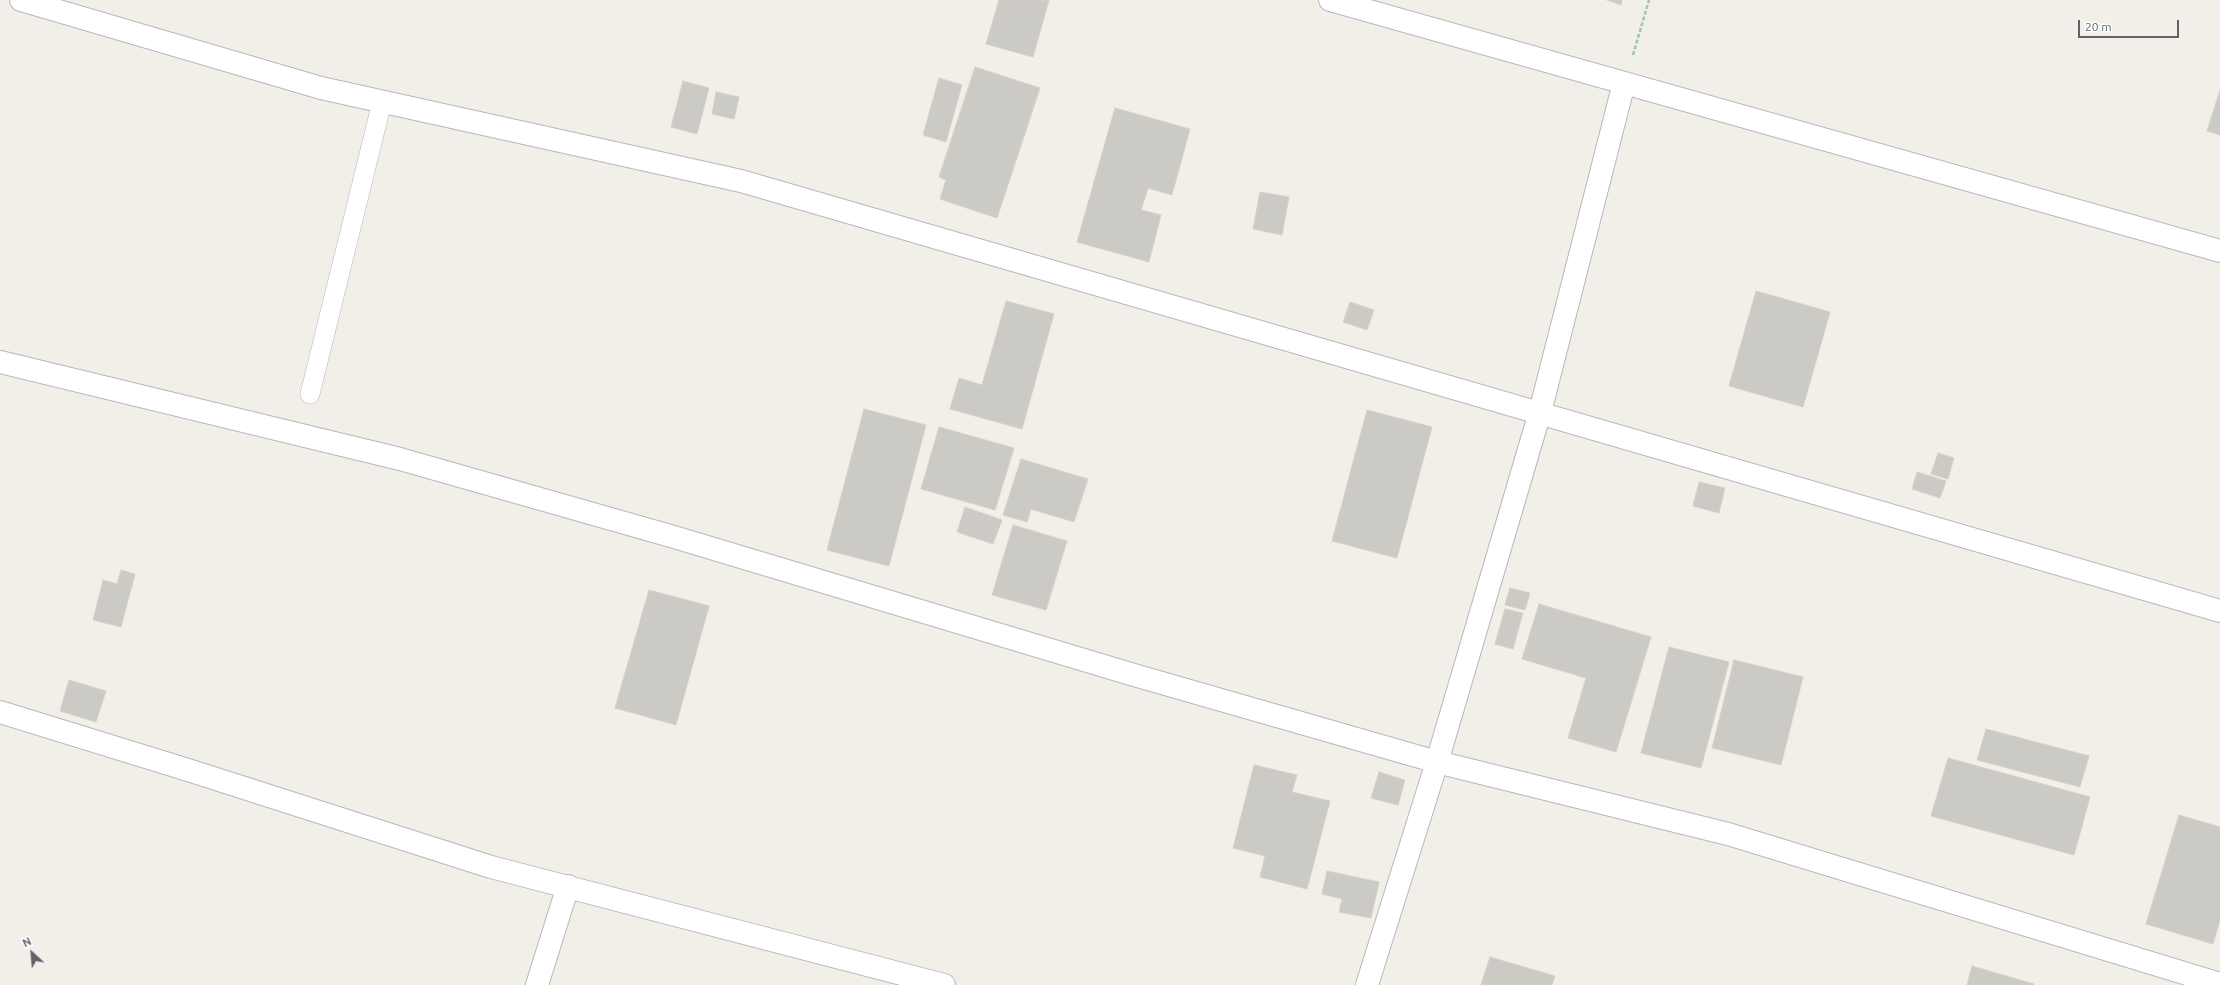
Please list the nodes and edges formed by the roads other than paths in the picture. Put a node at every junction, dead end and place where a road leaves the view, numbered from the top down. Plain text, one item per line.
1 (21, 0) edge
2 (1330, 0) edge
3 (1624, 83) junction
4 (382, 102) junction
5 (2220, 251) edge
6 (0, 362) edge
7 (310, 394) dead end
8 (1540, 412) junction
9 (2220, 611) edge
10 (0, 712) edge
11 (1437, 762) junction
12 (568, 886) junction
13 (2220, 984) edge
14 (537, 985) edge
15 (944, 985) edge
16 (1367, 985) edge

1 - 4 street
2 - 3 street
3 - 5 street
3 - 8 street
4 - 7 lane
4 - 8 street
6 - 11 street
8 - 9 street
8 - 11 street
10 - 12 street
11 - 13 street
11 - 16 street
12 - 14 street
12 - 15 street

